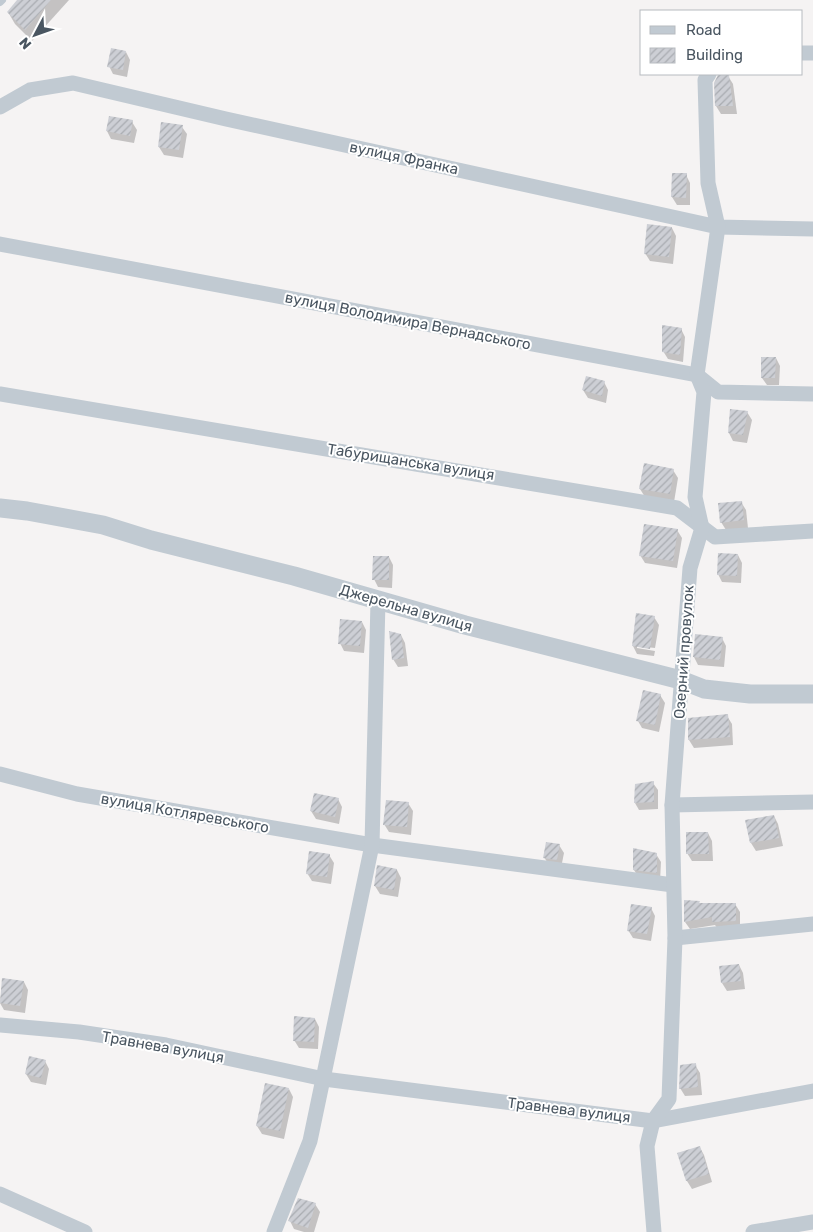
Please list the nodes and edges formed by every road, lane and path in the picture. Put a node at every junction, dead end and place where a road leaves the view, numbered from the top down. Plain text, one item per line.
1 (708, 75) edge
2 (0, 107) edge
3 (718, 227) junction
4 (813, 229) edge
5 (0, 244) edge
6 (697, 375) junction
7 (0, 394) edge
8 (813, 394) edge
9 (0, 508) edge
10 (702, 528) junction
11 (813, 531) edge
12 (378, 600) junction
13 (681, 680) junction
14 (813, 694) edge
15 (0, 774) edge
16 (813, 802) edge
17 (672, 805) junction
18 (372, 845) junction
19 (673, 885) junction
20 (813, 924) edge
21 (675, 938) junction
22 (0, 1026) edge
23 (324, 1080) junction
24 (813, 1091) edge
25 (654, 1121) junction
26 (0, 1194) edge
27 (813, 1222) edge
28 (85, 1232) edge
29 (274, 1232) edge
30 (654, 1232) edge
31 (753, 1232) edge

1 - 3 street, Озерний провулок
2 - 3 street, вулиця Франка
3 - 4 street, вулиця Франка
3 - 6 street, Озерний провулок
5 - 6 street, вулиця Володимира Вернадського
6 - 8 street, вулиця Володимира Вернадського
6 - 10 street, Озерний провулок
7 - 10 street, Табурищанська вулиця
9 - 12 street, Джерельна вулиця
10 - 11 street, Табурищанська вулиця
10 - 13 street, Озерний провулок
12 - 13 street, Джерельна вулиця
12 - 18 street
13 - 14 street, Джерельна вулиця
13 - 17 street, Озерний провулок
15 - 18 street, вулиця Котляревського
16 - 17 street
17 - 19 street, Озерний провулок
18 - 19 street, вулиця Котляревського
18 - 23 street
19 - 21 street, Озерний провулок
20 - 21 street
21 - 25 street, Озерний провулок
22 - 23 street, Травнева вулиця
23 - 25 street, Травнева вулиця
23 - 29 street
24 - 25 street, Травнева вулиця
25 - 30 street, Озерний провулок
26 - 28 street
27 - 31 street

